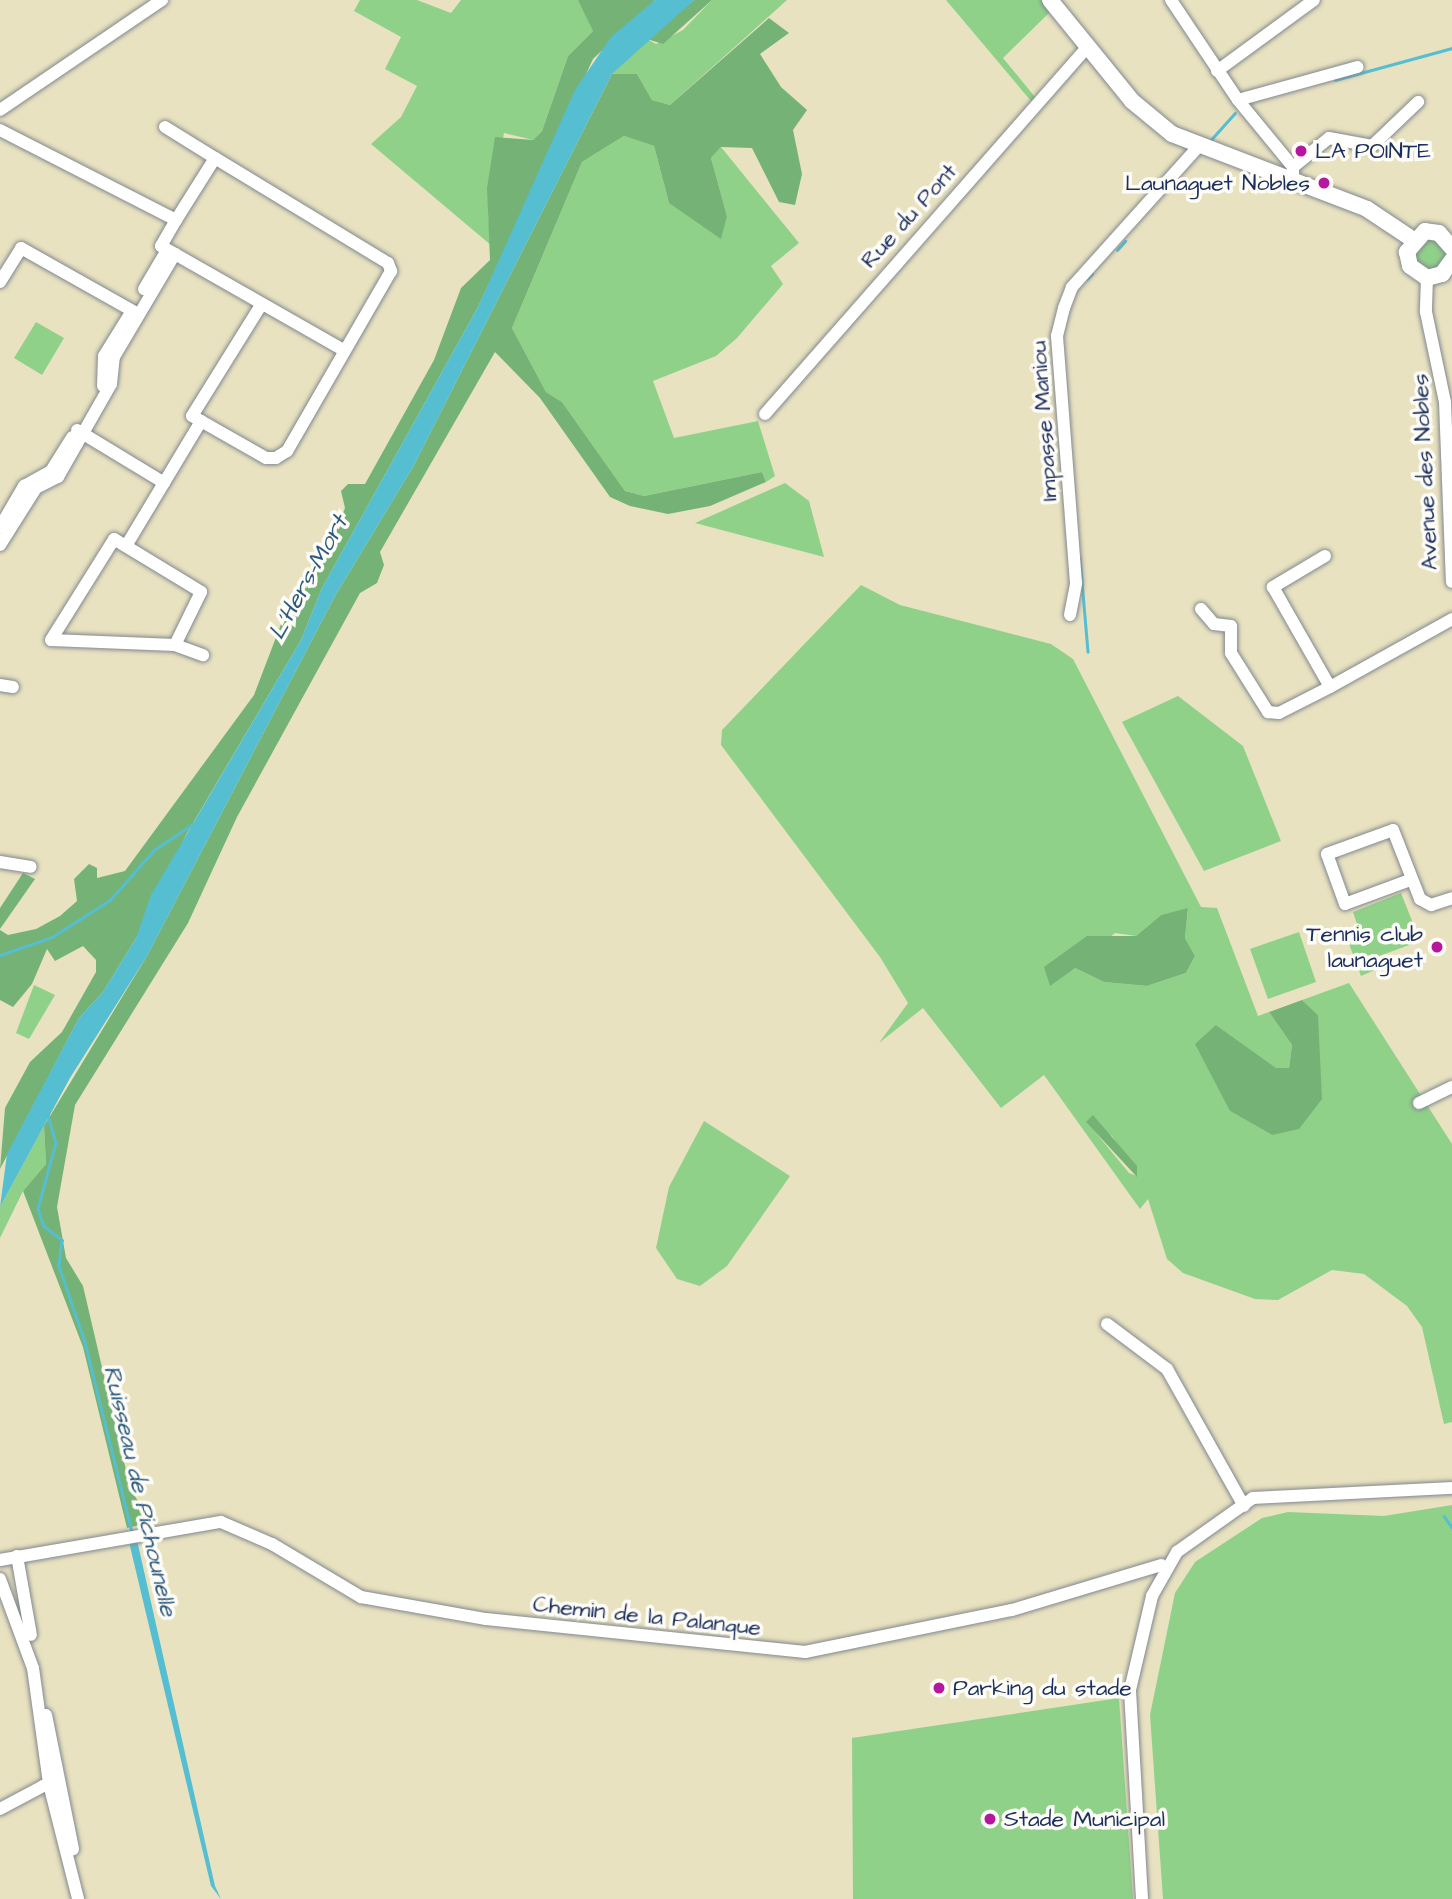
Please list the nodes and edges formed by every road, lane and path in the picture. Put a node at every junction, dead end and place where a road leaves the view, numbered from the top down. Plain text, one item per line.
1 (162, 0) edge
2 (1050, 0) edge
3 (1171, 0) edge
4 (1314, 0) edge
5 (1087, 47) junction
6 (1358, 67) dead end
7 (1217, 71) junction
8 (1238, 100) junction
9 (1418, 102) dead end
10 (0, 110) edge
11 (165, 127) dead end
12 (0, 130) edge
13 (1198, 147) junction
14 (215, 158) junction
15 (1293, 174) junction
16 (176, 220) junction
17 (1412, 239) junction
18 (1451, 245) edge
19 (172, 252) junction
20 (1452, 262) edge
21 (1427, 278) junction
22 (0, 282) edge
23 (261, 305) junction
24 (135, 313) junction
25 (343, 350) junction
26 (765, 414) dead end
27 (201, 421) junction
28 (80, 432) junction
29 (164, 483) junction
30 (0, 527) edge
31 (0, 545) edge
32 (126, 546) junction
33 (1325, 556) dead end
34 (1452, 582) edge
35 (1201, 609) dead end
36 (1070, 615) dead end
37 (1452, 619) edge
38 (176, 645) junction
39 (203, 655) dead end
40 (1330, 687) junction
41 (0, 862) edge
42 (31, 867) dead end
43 (1410, 880) junction
44 (1452, 898) edge
45 (1452, 1087) edge
46 (1419, 1103) dead end
47 (1107, 1324) dead end
48 (1452, 1488) edge
49 (1243, 1504) junction
50 (17, 1556) junction
51 (0, 1560) edge
52 (1161, 1565) dead end
53 (1, 1581) edge
54 (36, 1674) junction
55 (49, 1784) junction
56 (57, 1796) junction
57 (20, 1802) junction
58 (0, 1809) edge
59 (78, 1899) edge
60 (84, 1899) edge
61 (1142, 1899) edge

1 - 10 street
2 - 5 main road
3 - 7 street
4 - 7 street
5 - 13 main road
5 - 26 street, Rue du Pont
6 - 8 street
7 - 8 street
8 - 15 street
9 - 15 street
11 - 14 street
12 - 16 street
13 - 15 main road
13 - 36 street, Impasse Maniou
14 - 16 street
14 - 25 street
15 - 17 main road
16 - 19 street
17 - 18 main road
17 - 21 main road
19 - 23 street
19 - 24 street
20 - 21 main road
21 - 34 street, Avenue des Nobles
22 - 24 street
23 - 25 street
23 - 27 street
24 - 28 street
25 - 27 street
27 - 29 street
28 - 29 street
28 - 30 street
28 - 31 street
29 - 32 street
32 - 38 street
32 - 38 street
33 - 40 street
35 - 40 street
37 - 40 street
38 - 39 street
41 - 42 street
43 - 43 street
43 - 44 street
45 - 46 street
47 - 49 street
48 - 49 street
49 - 61 street
50 - 51 street, Chemin de la Palanque
50 - 52 street, Chemin de la Palanque
50 - 54 street
53 - 54 street
54 - 55 street
54 - 56 street
55 - 56 street
55 - 57 street
56 - 57 street
56 - 59 street
56 - 60 street
57 - 58 street

